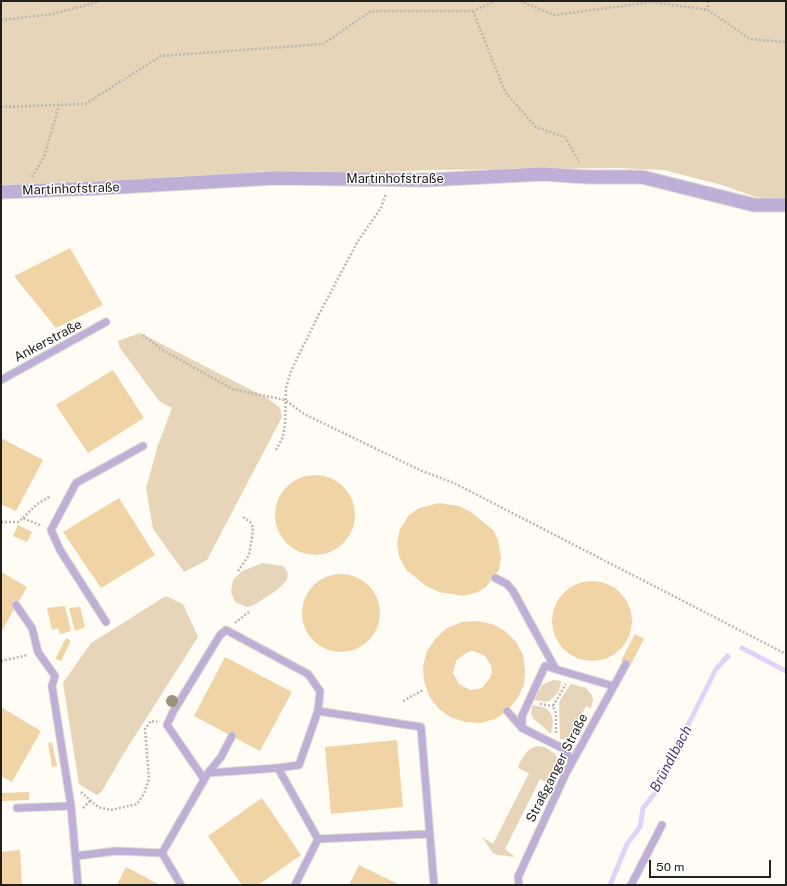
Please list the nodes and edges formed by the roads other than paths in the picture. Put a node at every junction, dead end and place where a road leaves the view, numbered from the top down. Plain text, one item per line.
1 (1, 192) edge
2 (786, 205) edge
3 (106, 322) dead end
4 (1, 380) edge
5 (143, 446) dead end
6 (495, 578) dead end
7 (16, 605) dead end
8 (106, 622) dead end
9 (626, 664) dead end
10 (555, 668) junction
11 (613, 686) junction
12 (507, 710) dead end
13 (318, 711) junction
14 (522, 728) junction
15 (232, 736) dead end
16 (572, 761) junction
17 (278, 768) junction
18 (206, 776) junction
19 (71, 806) junction
20 (17, 808) dead end
21 (662, 825) dead end
22 (429, 834) junction
23 (318, 839) junction
24 (162, 853) junction
25 (76, 856) junction
26 (78, 885) edge
27 (180, 885) edge
28 (295, 885) edge
29 (434, 885) edge
30 (519, 885) edge
31 (630, 885) edge

1 - 2 street, Martinhofstraße
3 - 4 lane, Ankerstraße
5 - 8 lane
6 - 10 lane
7 - 19 lane
9 - 11 lane, Straßganger Straße
10 - 11 lane
10 - 14 lane
11 - 16 lane, Straßganger Straße
12 - 14 lane
13 - 17 lane
13 - 18 lane
13 - 22 lane
14 - 16 lane
15 - 18 lane
16 - 30 lane, Straßganger Straße
17 - 18 lane
17 - 23 lane
18 - 24 lane
19 - 20 lane
19 - 25 lane
21 - 31 lane
22 - 23 lane
22 - 29 lane
23 - 28 lane
24 - 25 lane
24 - 27 lane
25 - 26 lane

